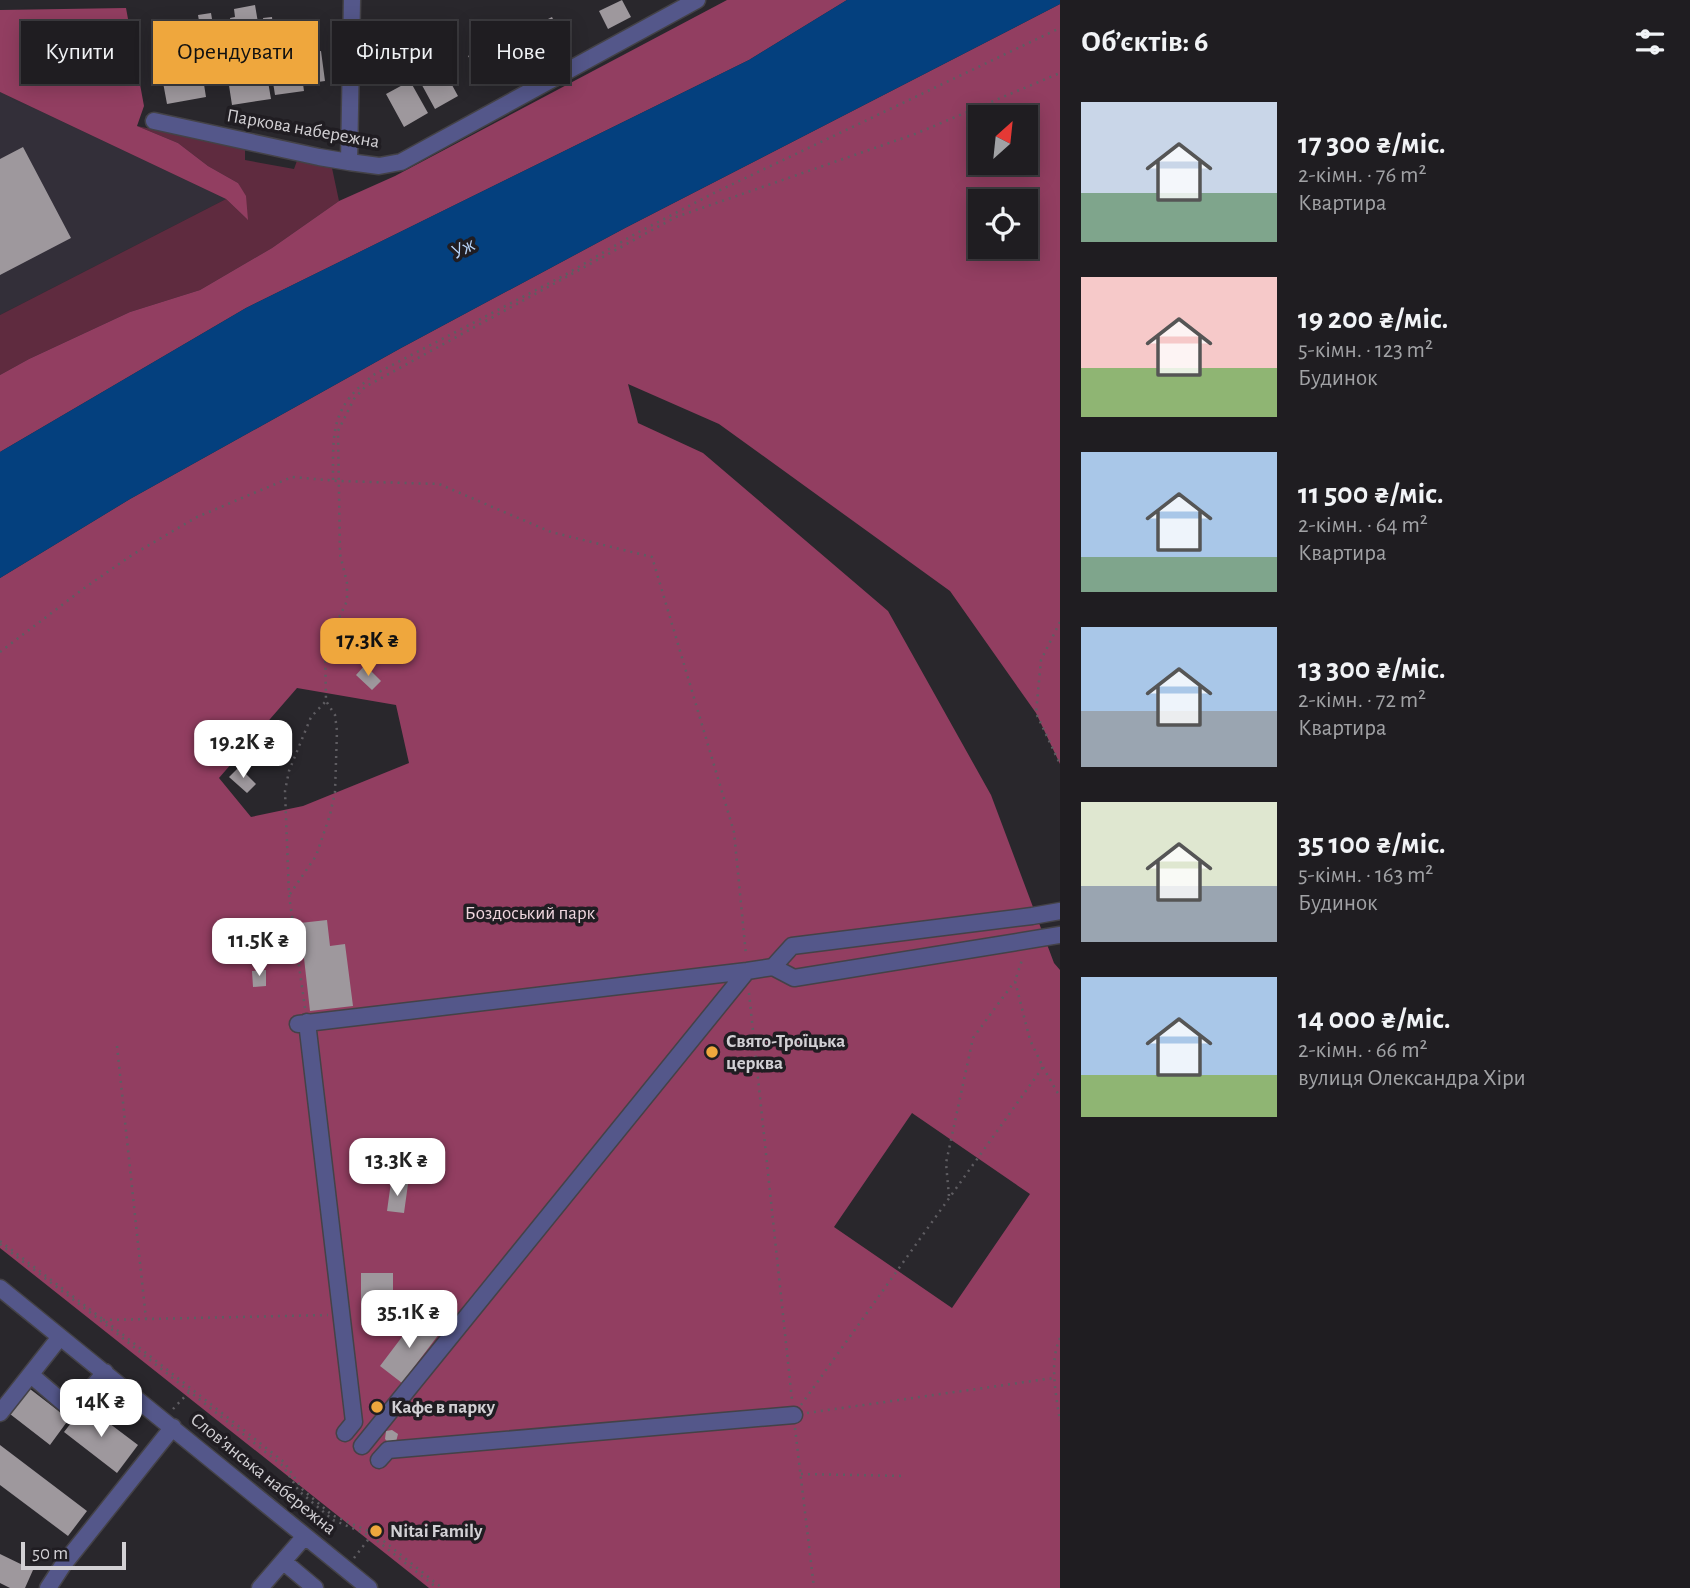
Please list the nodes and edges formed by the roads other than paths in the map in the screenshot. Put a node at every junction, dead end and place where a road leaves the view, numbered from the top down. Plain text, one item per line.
1 (352, 0) edge
2 (697, 0) edge
3 (154, 121) dead end
4 (349, 162) junction
5 (1060, 911) edge
6 (1060, 935) edge
7 (773, 967) junction
8 (747, 971) junction
9 (0, 1288) edge
10 (60, 1337) junction
11 (105, 1372) junction
12 (31, 1375) junction
13 (0, 1413) edge
14 (794, 1415) road end
15 (173, 1427) junction
16 (345, 1433) dead end
17 (362, 1446) dead end
18 (379, 1460) dead end
19 (305, 1536) junction
20 (284, 1562) junction
21 (349, 1580) edge
22 (48, 1588) edge
23 (260, 1588) edge
24 (315, 1588) edge
25 (369, 1588) edge

1 - 4 street
2 - 4 street, Паркова набережна
3 - 4 street, Паркова набережна
5 - 7 street
6 - 7 street
7 - 8 street
8 - 16 street
8 - 17 street
9 - 10 street, Словʼянська набережна
10 - 11 street, Словʼянська набережна
10 - 12 street
11 - 12 street
11 - 15 street, Словʼянська набережна
12 - 13 street
14 - 18 street
15 - 19 street, Словʼянська набережна
15 - 22 street
19 - 20 street
19 - 21 street, Словʼянська набережна
20 - 23 street
20 - 24 street
21 - 25 street, Словʼянська набережна

